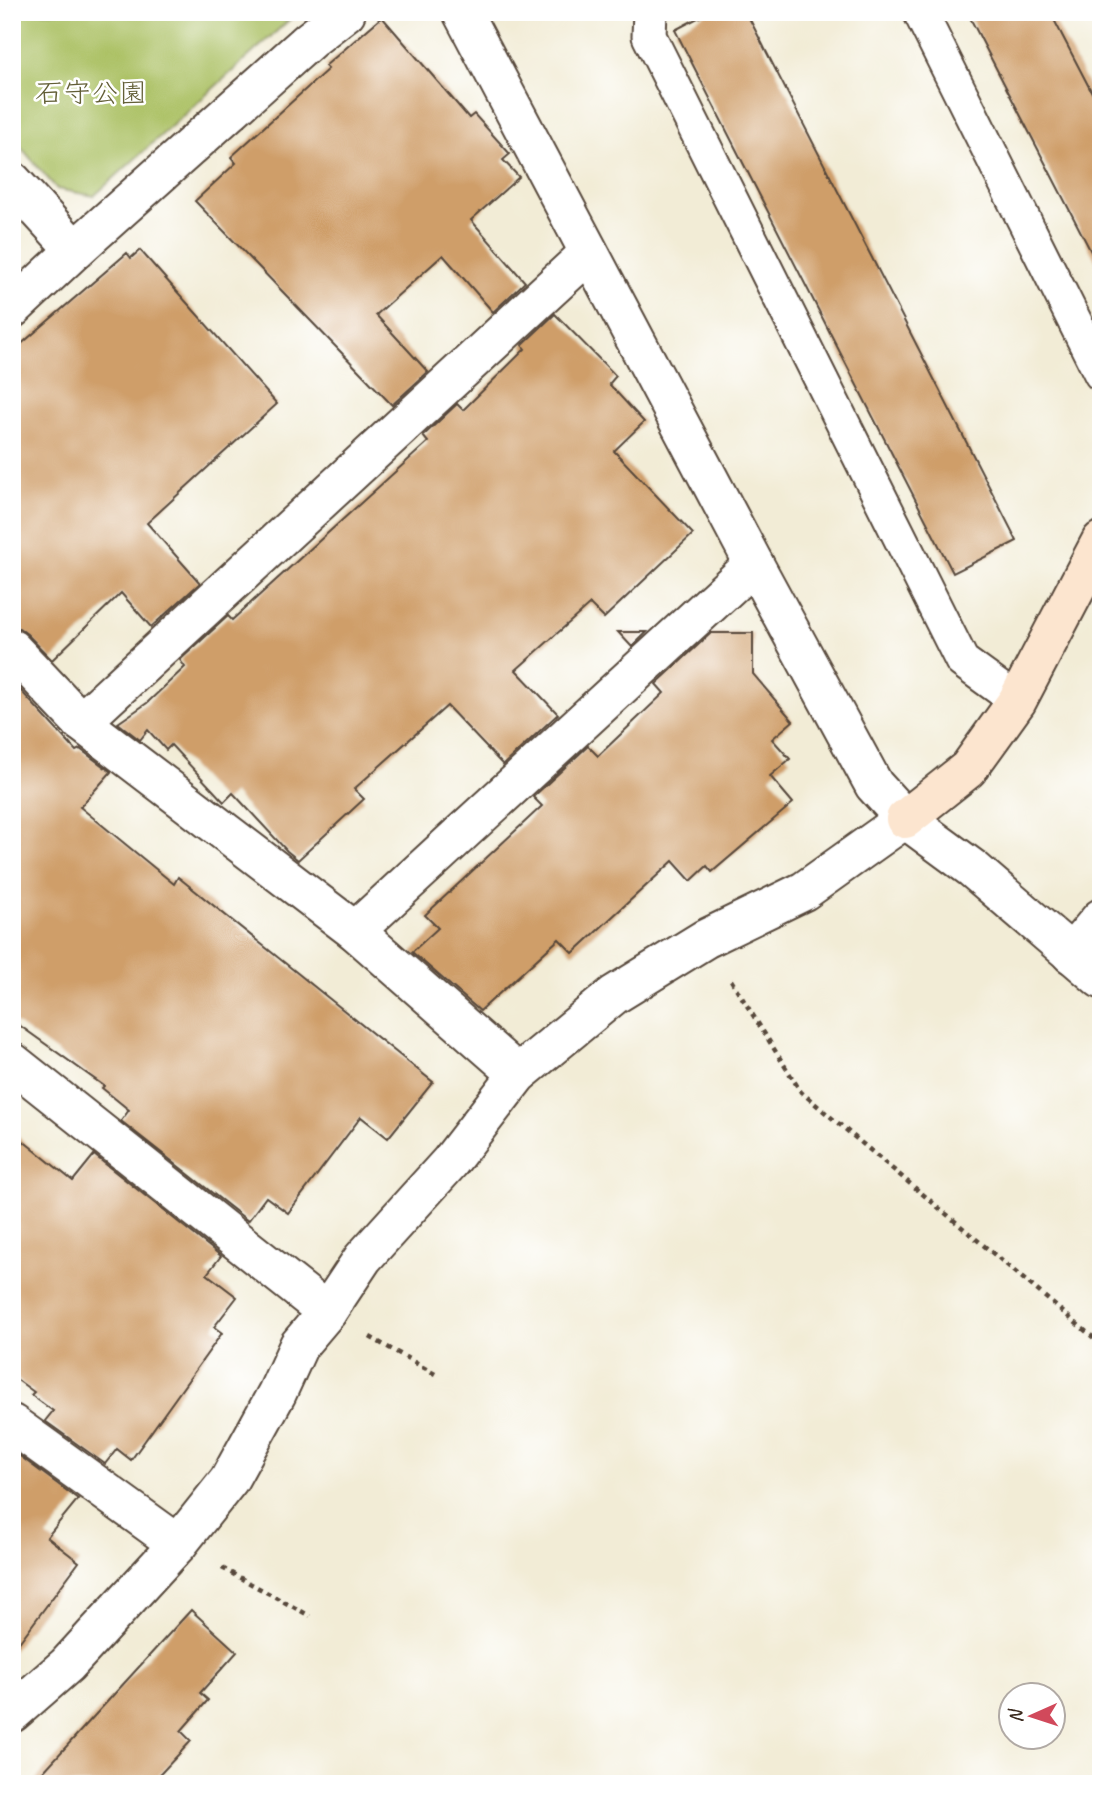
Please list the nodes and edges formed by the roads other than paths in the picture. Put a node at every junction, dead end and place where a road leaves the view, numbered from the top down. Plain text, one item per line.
1 (346, 12) edge
2 (462, 12) edge
3 (650, 12) edge
4 (920, 12) edge
5 (12, 181) edge
6 (75, 250) junction
7 (589, 253) junction
8 (12, 309) edge
9 (1101, 373) edge
10 (1101, 541) edge
11 (754, 565) junction
12 (12, 649) edge
13 (1017, 701) junction
14 (81, 722) junction
15 (905, 819) junction
16 (1101, 918) edge
17 (355, 931) junction
18 (1071, 954) junction
19 (1101, 979) edge
20 (12, 1062) edge
21 (518, 1074) junction
22 (327, 1312) junction
23 (12, 1424) edge
24 (178, 1544) junction
25 (12, 1713) edge

1 - 6 street
2 - 7 street
3 - 13 lane
4 - 9 lane
5 - 6 street
6 - 8 street
7 - 11 street
7 - 14 street
10 - 13 street
11 - 15 street
11 - 17 street
12 - 14 street
13 - 15 street
14 - 17 street
15 - 18 street
15 - 21 street
16 - 18 street
17 - 21 street
18 - 19 street
20 - 22 street
21 - 22 street
22 - 24 street
23 - 24 street
24 - 25 street

